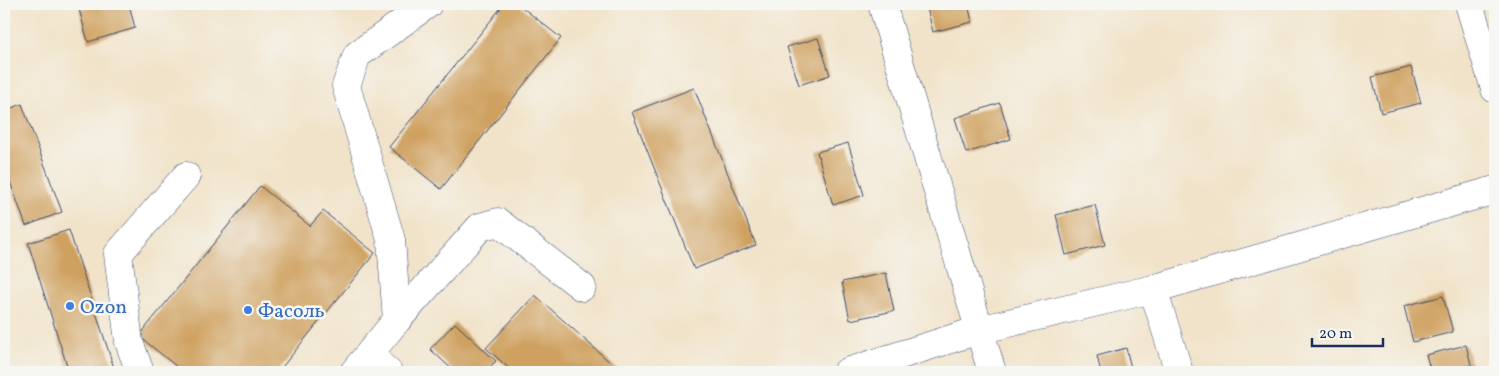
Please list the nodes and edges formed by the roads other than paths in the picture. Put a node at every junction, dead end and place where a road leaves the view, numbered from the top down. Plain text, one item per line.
1 (428, 4) edge
2 (882, 4) edge
3 (1469, 4) edge
4 (1495, 89) edge
5 (186, 176) dead end
6 (1495, 190) edge
7 (582, 287) dead end
8 (1153, 289) junction
9 (397, 320) junction
10 (979, 330) junction
11 (370, 367) edge
12 (140, 372) edge
13 (846, 372) edge
14 (992, 372) edge
15 (1179, 372) edge

1 - 9 street
2 - 10 street
3 - 4 street
5 - 12 street
6 - 8 street
7 - 9 street
8 - 10 street
8 - 15 street
9 - 11 street
10 - 13 street
10 - 14 street

